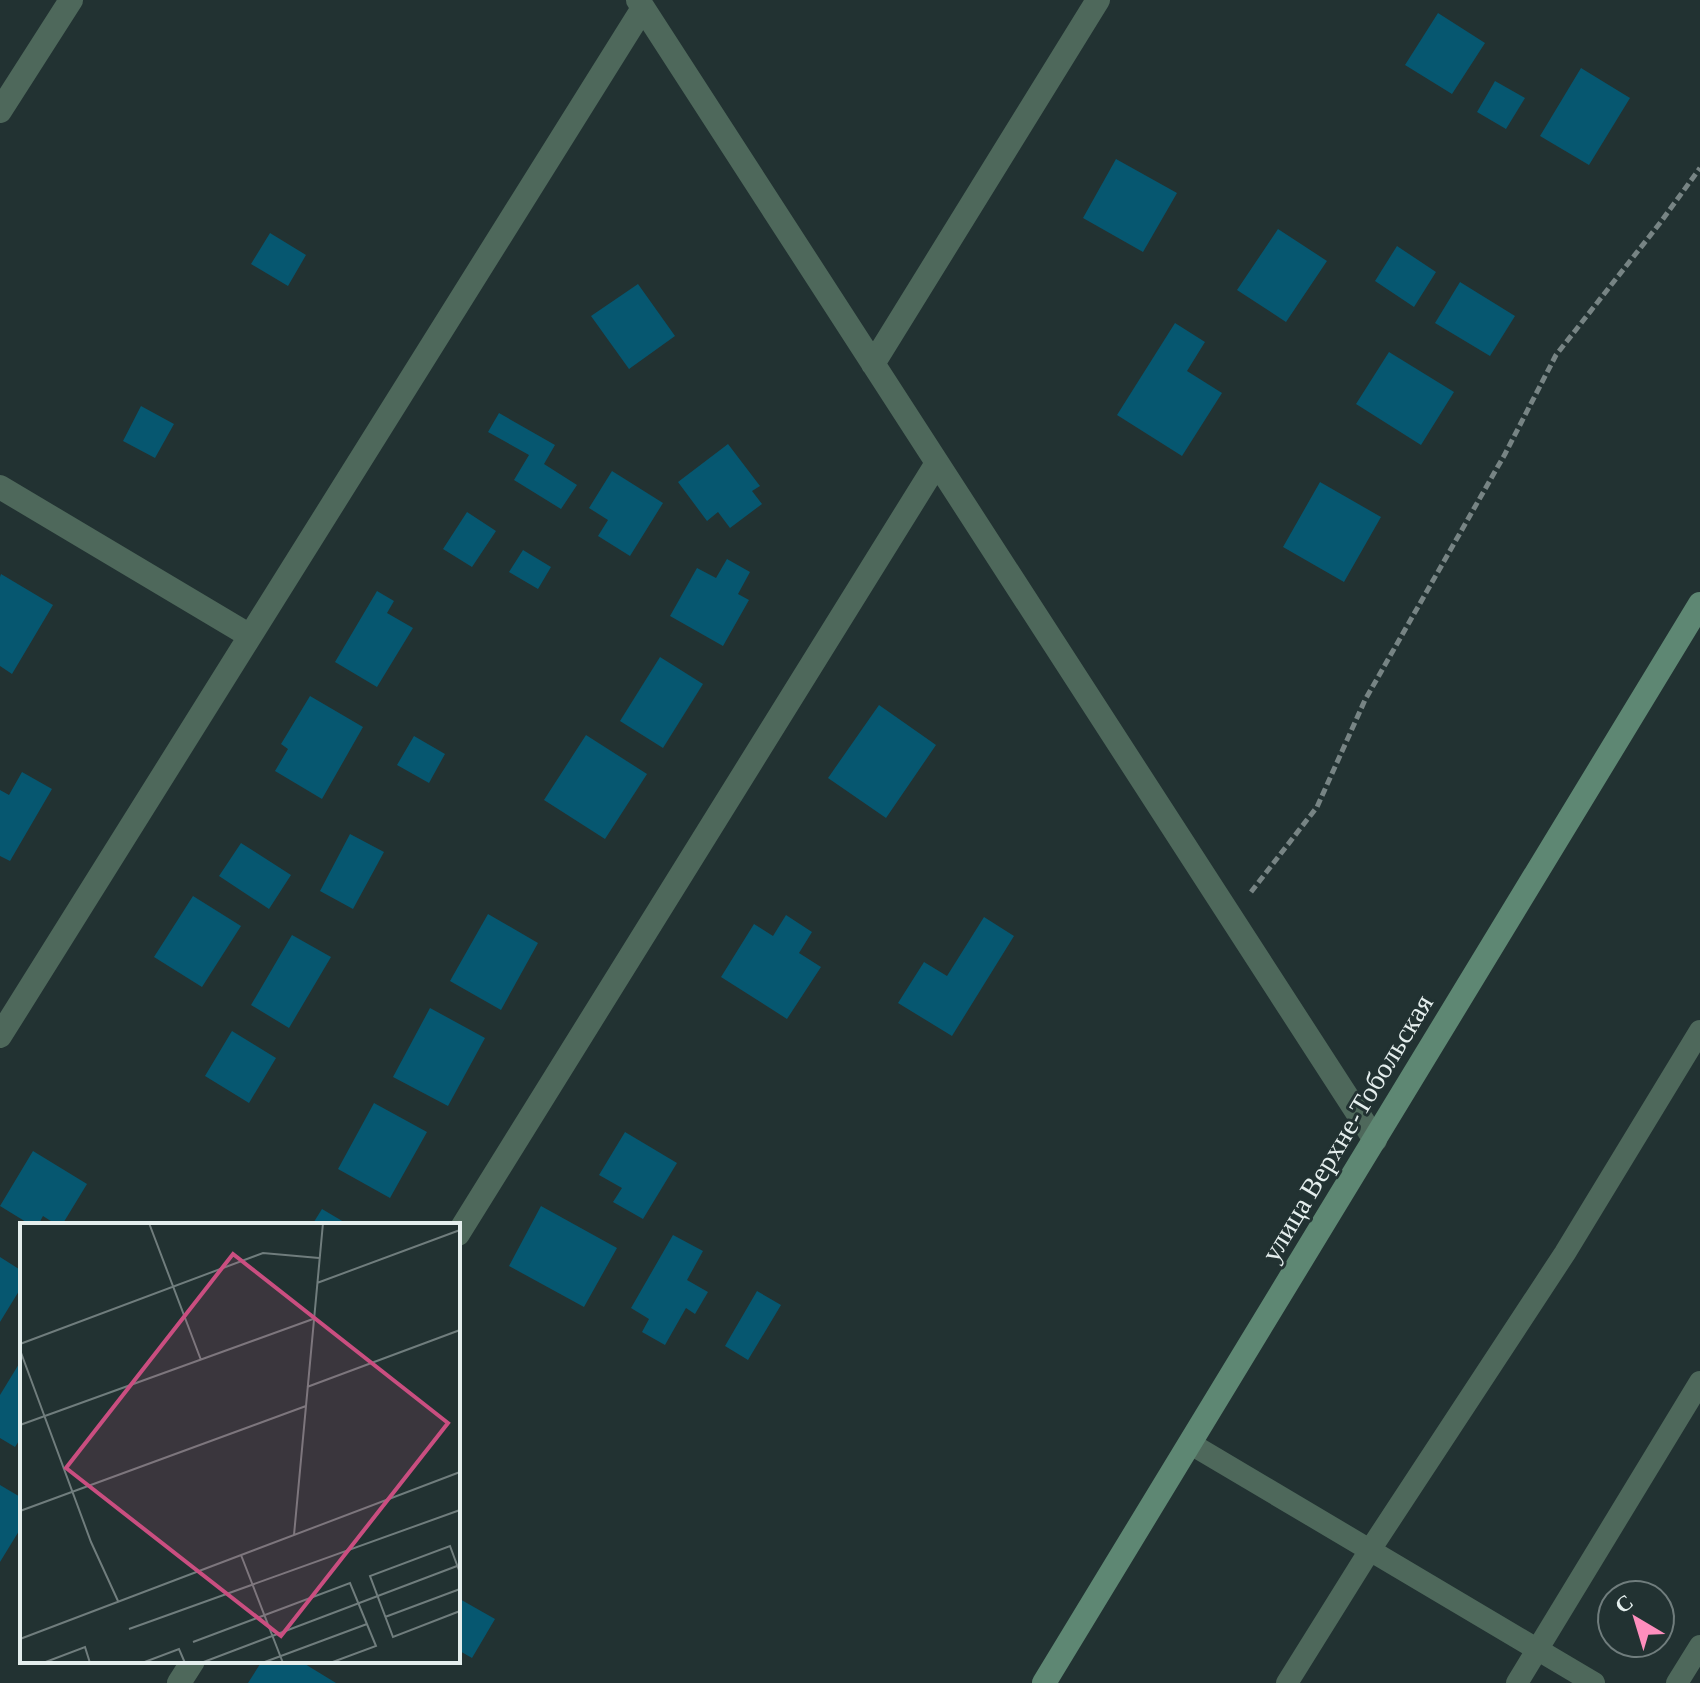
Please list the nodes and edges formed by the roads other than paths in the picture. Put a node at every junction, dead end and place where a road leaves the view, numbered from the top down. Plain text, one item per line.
1 (71, 0) edge
2 (1098, 0) edge
3 (641, 4) edge
4 (0, 111) edge
5 (873, 364) junction
6 (937, 463) junction
7 (0, 487) edge
8 (1700, 604) edge
9 (250, 636) junction
10 (1700, 1031) edge
11 (0, 1036) edge
12 (1375, 1140) junction
13 (460, 1231) edge
14 (1700, 1382) edge
15 (1191, 1444) junction
16 (1370, 1550) junction
17 (1700, 1646) edge
18 (1537, 1649) junction
19 (192, 1663) edge
20 (179, 1683) edge
21 (1044, 1683) edge
22 (1287, 1683) edge
23 (1517, 1683) edge
24 (1594, 1683) edge
25 (1677, 1683) edge

1 - 4 street
2 - 5 street
3 - 5 street
3 - 9 street
5 - 6 street
6 - 12 street
6 - 13 street
7 - 9 street
8 - 12 street, улица Верхне-Тобольская
9 - 11 street
10 - 16 lane
12 - 15 street, улица Верхне-Тобольская
14 - 18 lane
15 - 16 lane
15 - 21 street, улица Верхне-Тобольская
16 - 18 lane
16 - 22 lane
17 - 25 lane
18 - 23 lane
18 - 24 lane
19 - 20 street

